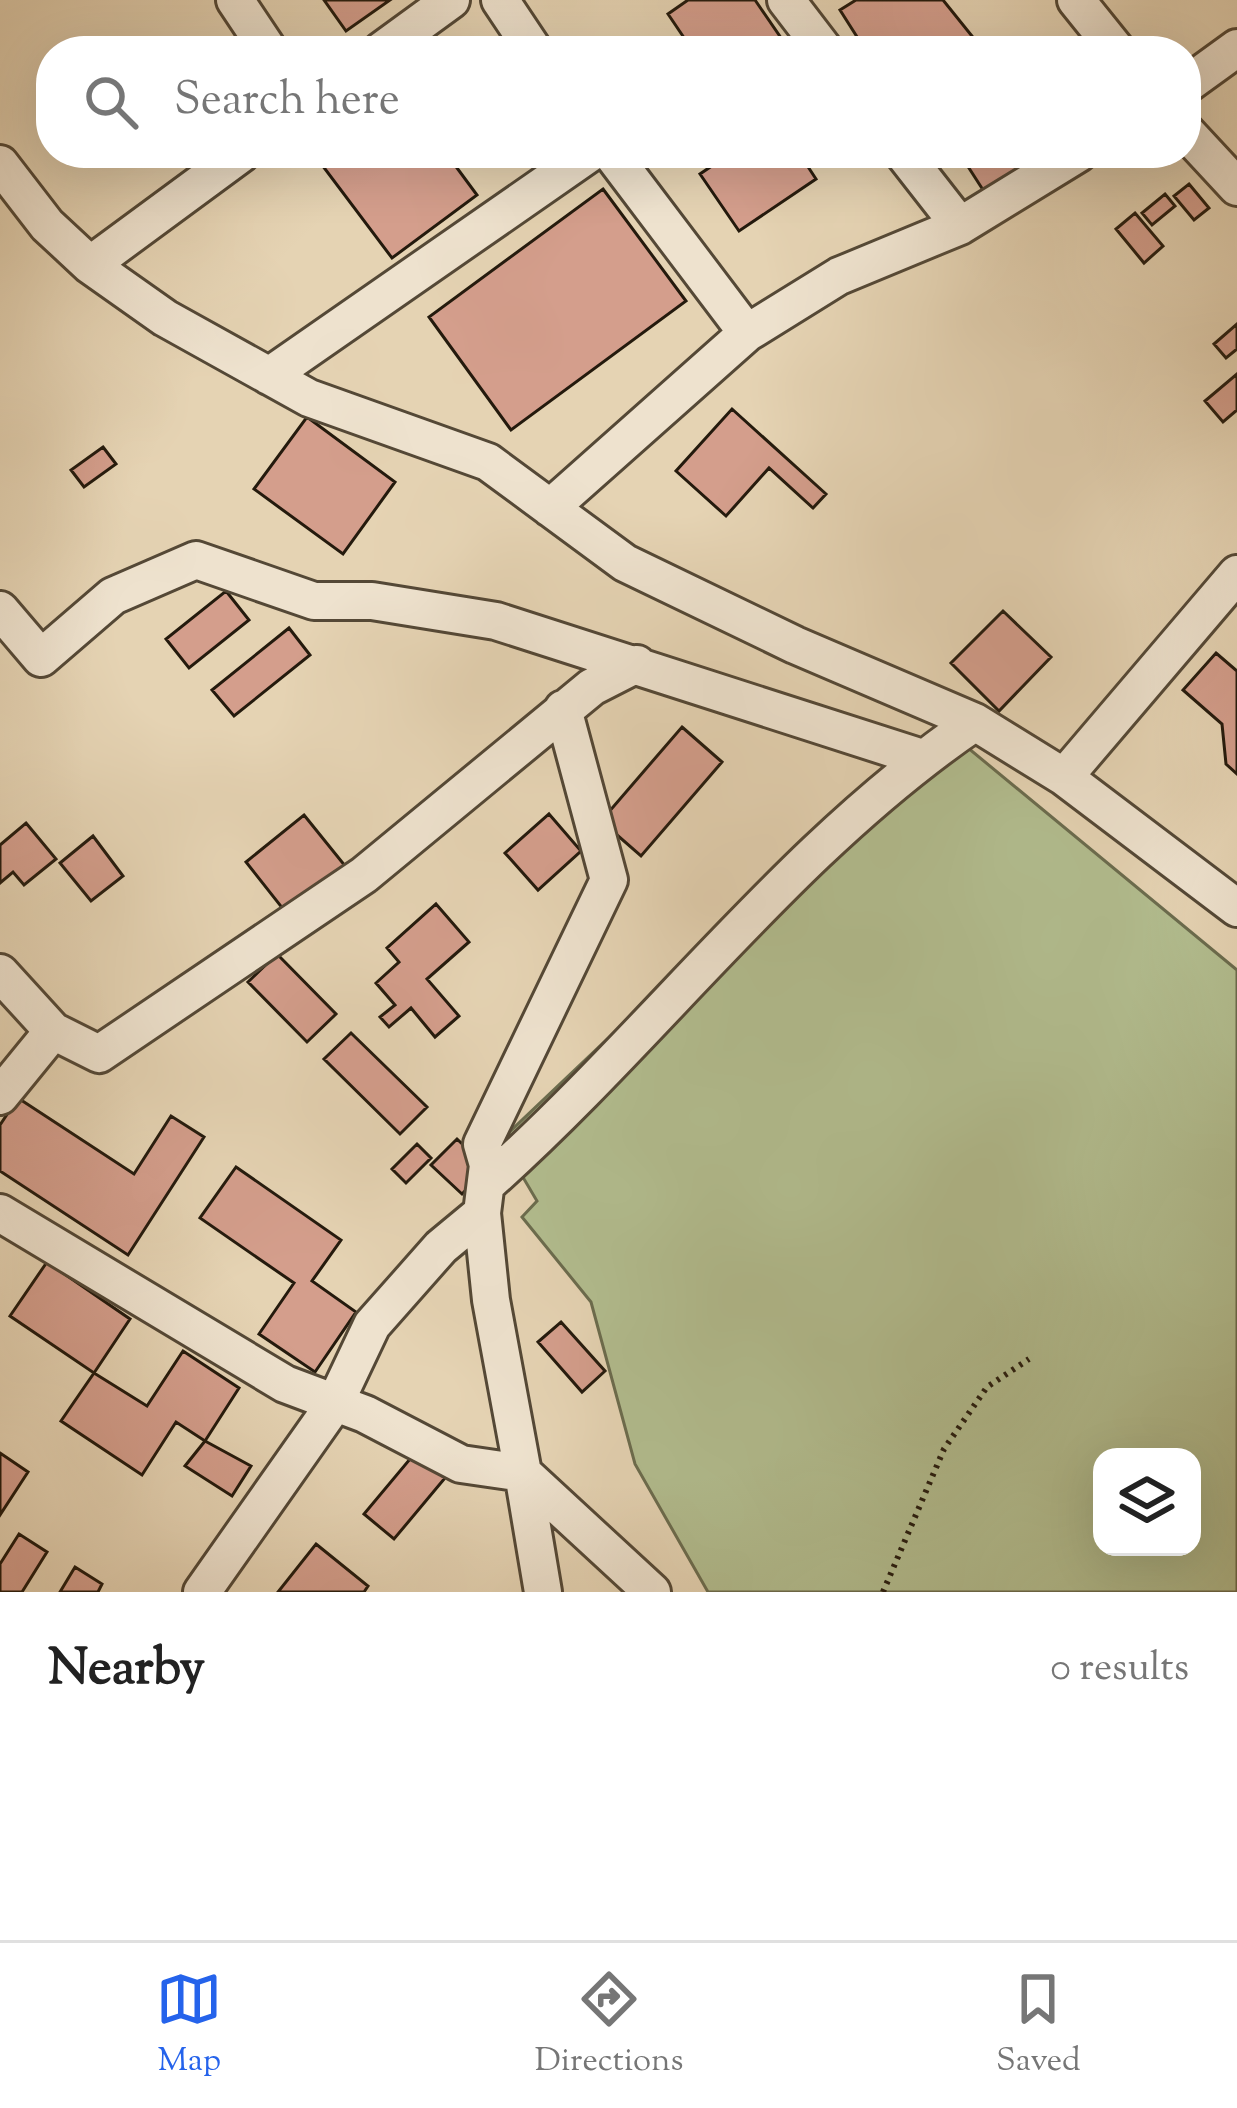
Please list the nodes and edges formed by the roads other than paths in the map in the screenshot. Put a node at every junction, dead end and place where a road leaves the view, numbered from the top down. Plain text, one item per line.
1 (236, 0) edge
2 (451, 0) edge
3 (500, 0) edge
4 (786, 0) edge
5 (1076, 0) edge
6 (259, 36) edge
7 (402, 36) edge
8 (525, 36) edge
9 (814, 36) edge
10 (1105, 36) edge
11 (1237, 48) edge
12 (1201, 74) edge
13 (1201, 148) edge
14 (0, 164) edge
15 (222, 168) edge
16 (568, 168) edge
17 (622, 168) edge
18 (915, 168) edge
19 (1055, 168) edge
20 (1237, 187) edge
21 (960, 226) junction
22 (90, 265) junction
23 (747, 333) junction
24 (269, 376) junction
25 (550, 508) junction
26 (1237, 574) edge
27 (0, 610) edge
28 (637, 664) junction
29 (563, 709) junction
30 (975, 722) junction
31 (922, 758) junction
32 (1064, 777) junction
33 (1237, 908) edge
34 (0, 973) edge
35 (53, 1031) junction
36 (0, 1096) edge
37 (486, 1197) junction
38 (0, 1213) edge
39 (335, 1403) junction
40 (523, 1473) junction
41 (202, 1592) edge
42 (543, 1592) edge
43 (652, 1592) edge

1 - 6 street
2 - 7 street
3 - 8 street
4 - 9 street
5 - 10 street
11 - 12 street
13 - 20 street
14 - 22 street
15 - 22 street
16 - 24 street
17 - 23 street
18 - 21 street
19 - 21 street
21 - 23 street
22 - 24 street
23 - 25 street
24 - 25 street
25 - 30 street
26 - 32 street
27 - 28 street
28 - 29 street
28 - 31 street
29 - 35 street
29 - 37 street
30 - 31 street
30 - 32 street
31 - 37 street
32 - 33 street
34 - 35 street
35 - 36 street
37 - 39 street
37 - 40 street
38 - 39 street
39 - 40 street
39 - 41 street
40 - 42 street
40 - 43 street

